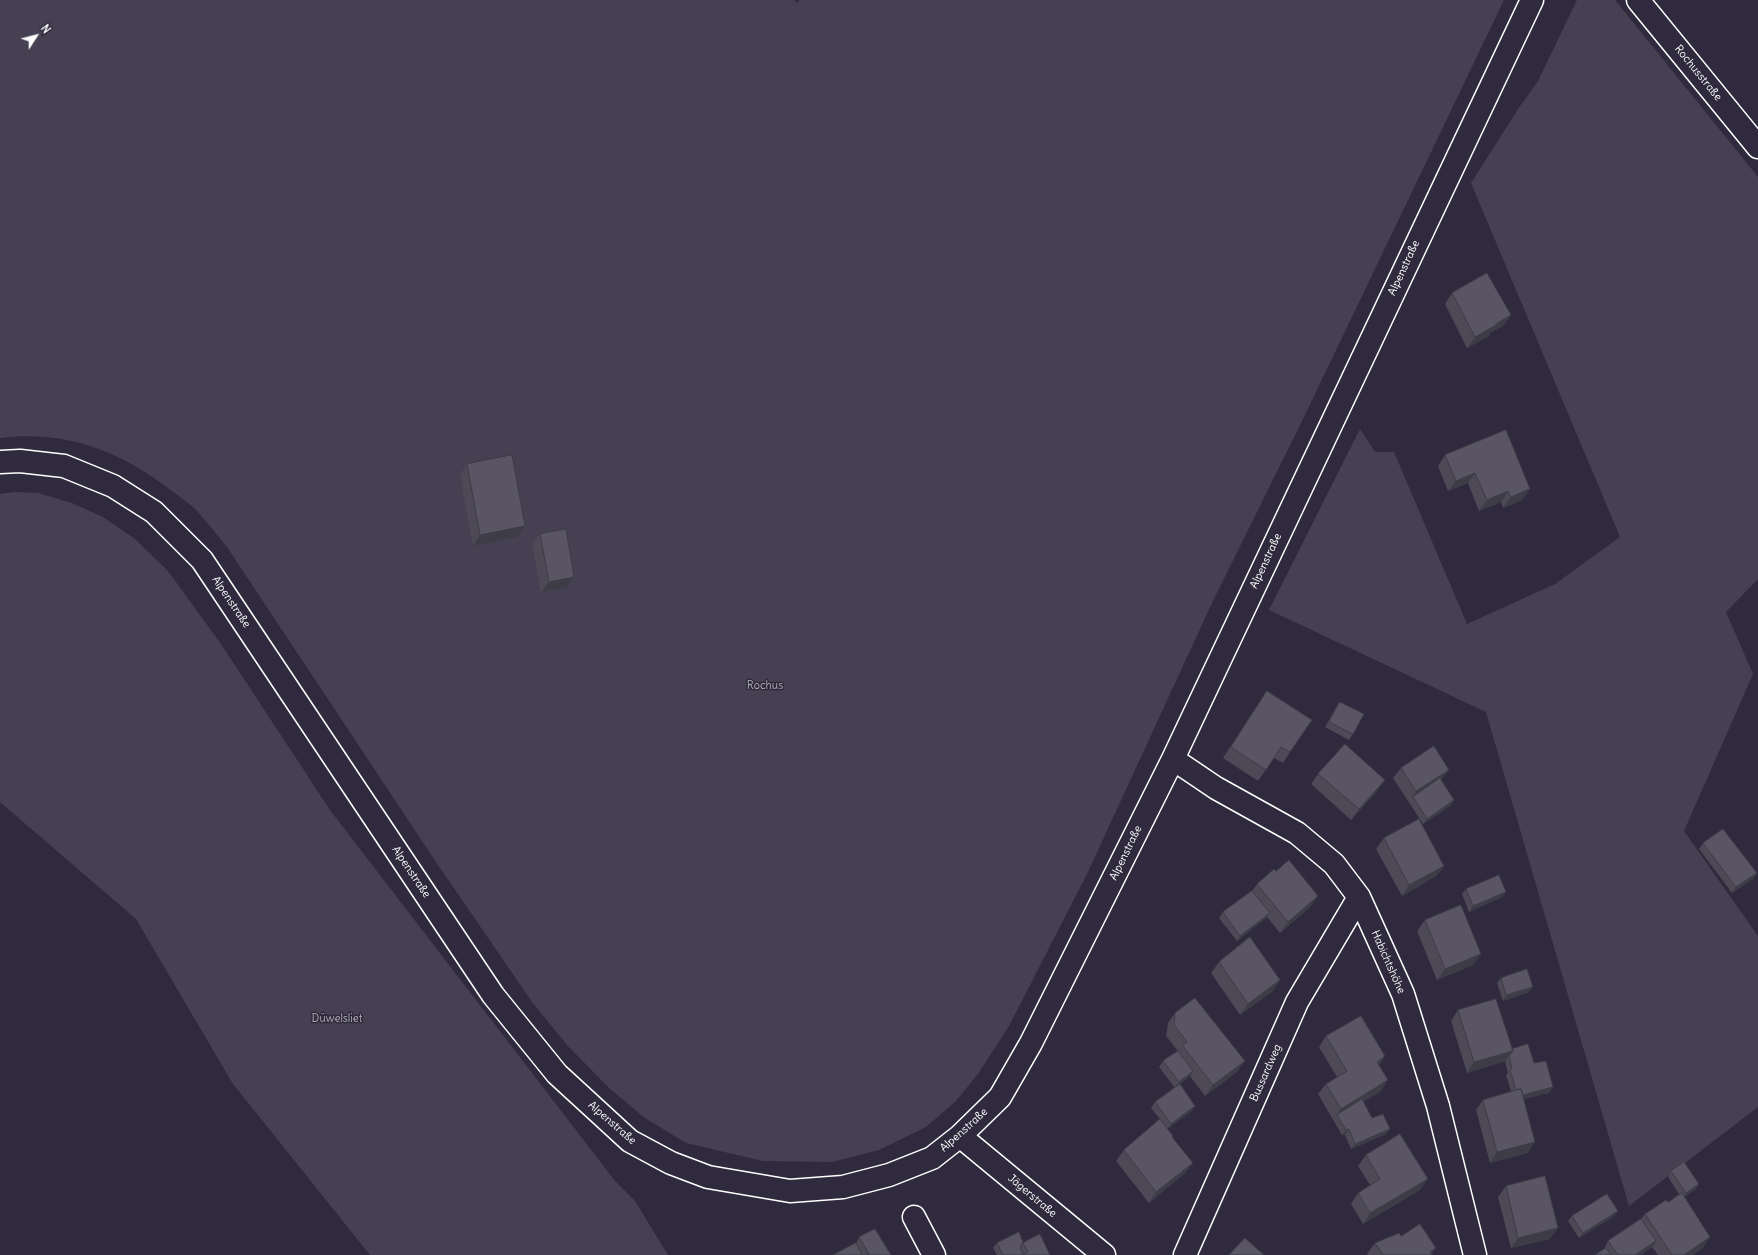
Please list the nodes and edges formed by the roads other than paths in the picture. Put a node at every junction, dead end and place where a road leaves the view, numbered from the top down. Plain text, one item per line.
1 (1532, 0) edge
2 (1638, 0) edge
3 (1758, 147) edge
4 (0, 462) edge
5 (1173, 759) junction
6 (1359, 897) junction
7 (960, 1136) junction
8 (914, 1217) dead end
9 (934, 1255) edge
10 (1104, 1255) edge
11 (1185, 1255) edge
12 (1475, 1255) edge

1 - 5 street, Alpenstraße
2 - 3 street, Rochusstraße
4 - 7 street, Alpenstraße
5 - 6 street, Habichtshöhe
5 - 7 street, Alpenstraße
6 - 11 street, Bussardweg
6 - 12 street, Habichtshöhe
7 - 10 street, Jägerstraße
8 - 9 street

